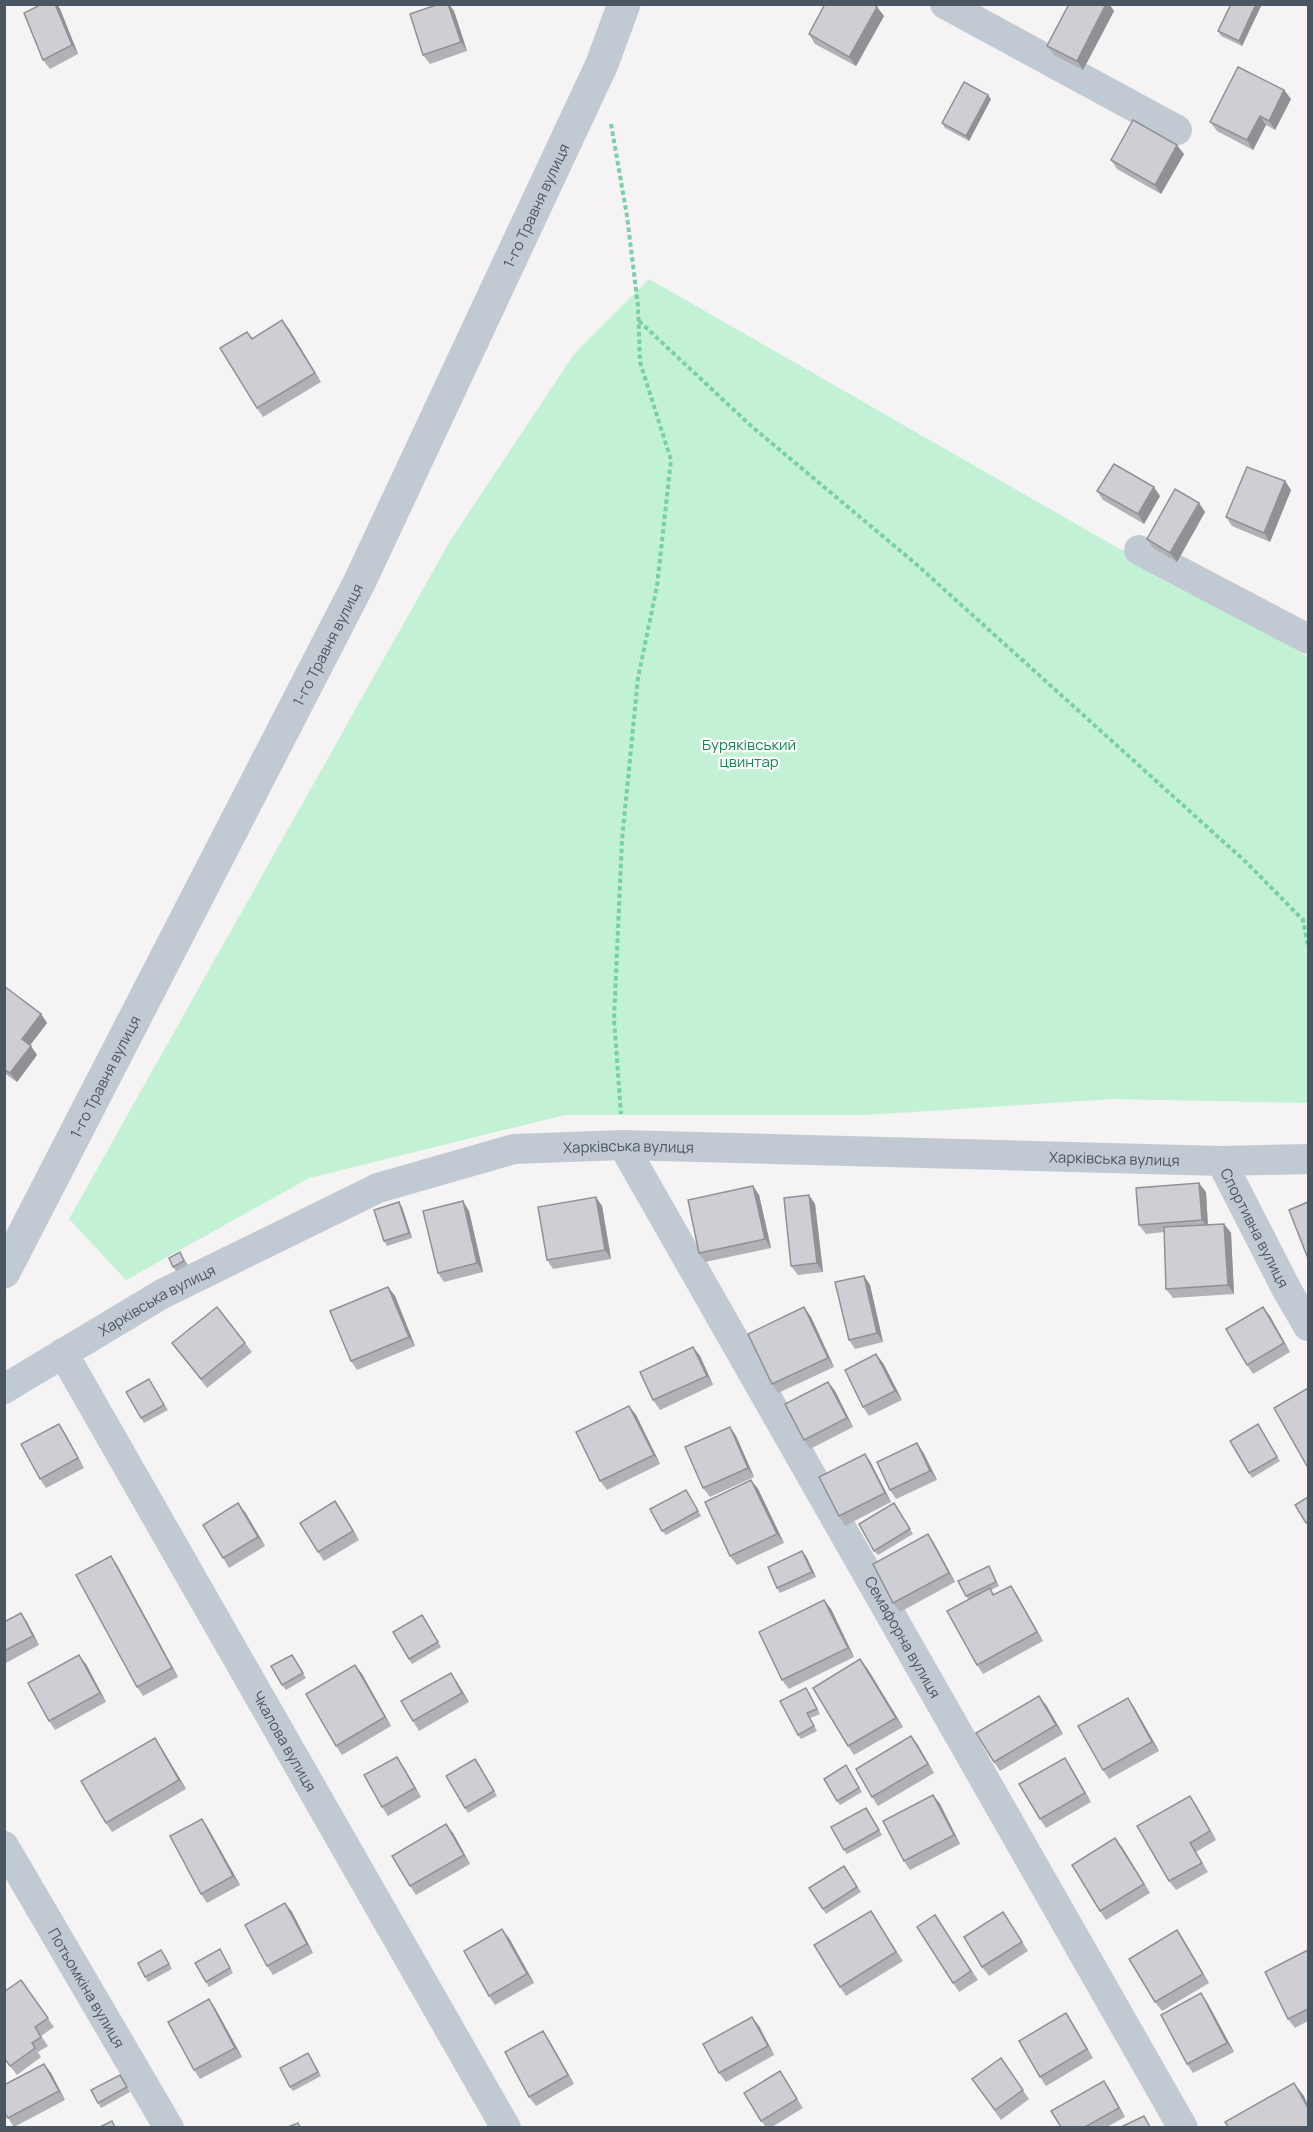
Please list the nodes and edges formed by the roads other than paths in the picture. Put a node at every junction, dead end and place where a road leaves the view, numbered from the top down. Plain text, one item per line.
1 (624, 4) edge
2 (945, 4) edge
3 (1177, 130) dead end
4 (1139, 550) dead end
5 (1308, 639) edge
6 (623, 1145) junction
7 (1308, 1159) edge
8 (1221, 1161) junction
9 (4, 1272) edge
10 (1308, 1326) edge
11 (63, 1353) junction
12 (4, 1389) edge
13 (4, 1846) edge
14 (169, 2127) edge
15 (506, 2127) edge
16 (1183, 2127) edge

1 - 9 street, 1-го Травня вулиця
2 - 3 street
4 - 5 street
6 - 8 street, Харківська вулиця
6 - 11 street, Харківська вулиця
6 - 16 street, Семафорна вулиця
7 - 8 street, Харківська вулиця
8 - 10 street, Спортивна вулиця
11 - 12 street, Харківська вулиця
11 - 15 street, Чкалова вулиця
13 - 14 street, Потьомкіна вулиця

